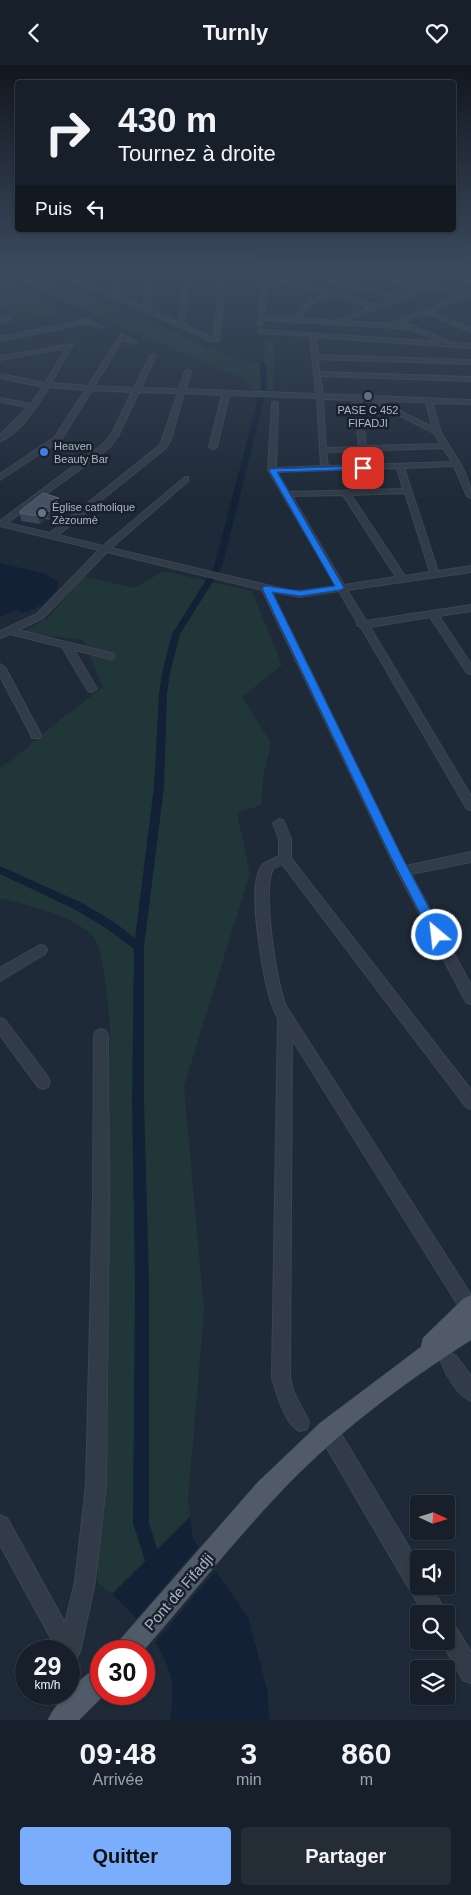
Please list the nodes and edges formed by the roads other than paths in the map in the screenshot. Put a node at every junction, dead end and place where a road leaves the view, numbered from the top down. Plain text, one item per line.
1 (64, 346) edge
2 (70, 346) edge
3 (116, 346) edge
4 (314, 346) edge
5 (153, 356) dead end
6 (315, 357) junction
7 (0, 358) edge
8 (471, 362) edge
9 (188, 371) dead end
10 (316, 374) junction
11 (0, 376) edge
12 (471, 379) edge
13 (45, 385) junction
14 (91, 388) junction
15 (138, 391) junction
16 (182, 392) junction
17 (226, 394) junction
18 (320, 397) junction
19 (357, 398) junction
20 (370, 398) junction
21 (274, 399) junction
22 (0, 400) edge
23 (429, 400) junction
24 (471, 402) edge
25 (32, 406) junction
26 (0, 430) edge
27 (437, 431) junction
28 (10, 432) junction
29 (0, 439) edge
30 (445, 446) junction
31 (213, 447) dead end
32 (363, 448) junction
33 (322, 450) junction
34 (457, 464) junction
35 (400, 466) junction
36 (325, 469) junction
37 (272, 470) junction
38 (0, 478) edge
39 (185, 479) dead end
40 (408, 491) junction
41 (345, 492) junction
42 (286, 494) junction
43 (471, 496) edge
44 (0, 524) edge
45 (52, 536) junction
46 (106, 548) junction
47 (471, 569) edge
48 (435, 574) junction
49 (402, 579) junction
50 (266, 588) junction
51 (340, 588) junction
52 (471, 608) edge
53 (432, 614) junction
54 (362, 625) junction
55 (10, 631) junction
56 (0, 635) edge
57 (66, 645) junction
58 (111, 656) dead end
59 (0, 667) edge
60 (471, 671) edge
61 (92, 689) dead end
62 (36, 735) dead end
63 (471, 806) edge
64 (279, 823) dead end
65 (471, 857) edge
66 (285, 859) junction
67 (403, 871) junction
68 (40, 950) dead end
69 (0, 975) edge
70 (471, 998) edge
71 (284, 1019) junction
72 (0, 1024) edge
73 (101, 1035) dead end
74 (43, 1082) dead end
75 (471, 1102) edge
76 (470, 1306) edge
77 (471, 1328) edge
78 (450, 1362) dead end
79 (414, 1363) junction
80 (471, 1392) edge
81 (300, 1422) dead end
82 (328, 1431) junction
83 (0, 1525) edge
84 (410, 1568) edge
85 (63, 1640) edge
86 (72, 1640) edge
87 (137, 1640) edge
88 (455, 1645) edge
89 (471, 1672) edge
90 (90, 1690) edge
91 (60, 1720) edge

1 - 7 street
2 - 13 street
3 - 14 street
4 - 6 street
5 - 15 street
6 - 8 street
6 - 10 street
9 - 16 street
10 - 12 street
10 - 18 street
11 - 13 street
13 - 14 street
13 - 25 street
14 - 15 street
14 - 38 street
15 - 16 street
15 - 44 street
16 - 17 street
16 - 45 street
17 - 21 street
17 - 31 street
18 - 19 street
18 - 21 street
18 - 33 street
19 - 20 street
19 - 32 street
20 - 23 street
20 - 27 street
21 - 37 street
22 - 25 street
23 - 24 street
23 - 27 street
25 - 28 street
26 - 28 street
27 - 30 street
28 - 29 street
30 - 32 street
30 - 34 street
32 - 33 street
33 - 36 street
34 - 35 street
34 - 43 street
35 - 36 street
35 - 40 street
36 - 37 street
37 - 42 street
39 - 46 street
40 - 41 street
40 - 48 street
41 - 42 street
41 - 49 street
42 - 51 street
44 - 45 street
45 - 46 street
46 - 50 street
46 - 55 street
47 - 48 street
48 - 49 street
49 - 51 street
50 - 51 street
50 - 67 street
51 - 54 street
52 - 53 street
53 - 54 street
53 - 60 street
54 - 63 street
55 - 56 street
55 - 57 street
57 - 58 street
57 - 61 street
59 - 62 street
64 - 66 street
65 - 67 street
66 - 71 street
66 - 75 street
67 - 70 street
68 - 69 street
71 - 76 street
71 - 81 street
72 - 74 street
73 - 86 street
76 - 79 main road
77 - 79 main road
78 - 80 street
79 - 82 main road, Pont de Fifadji
82 - 84 street
82 - 87 main road, Pont de Fifadji
83 - 85 street
88 - 89 street
90 - 91 main road

